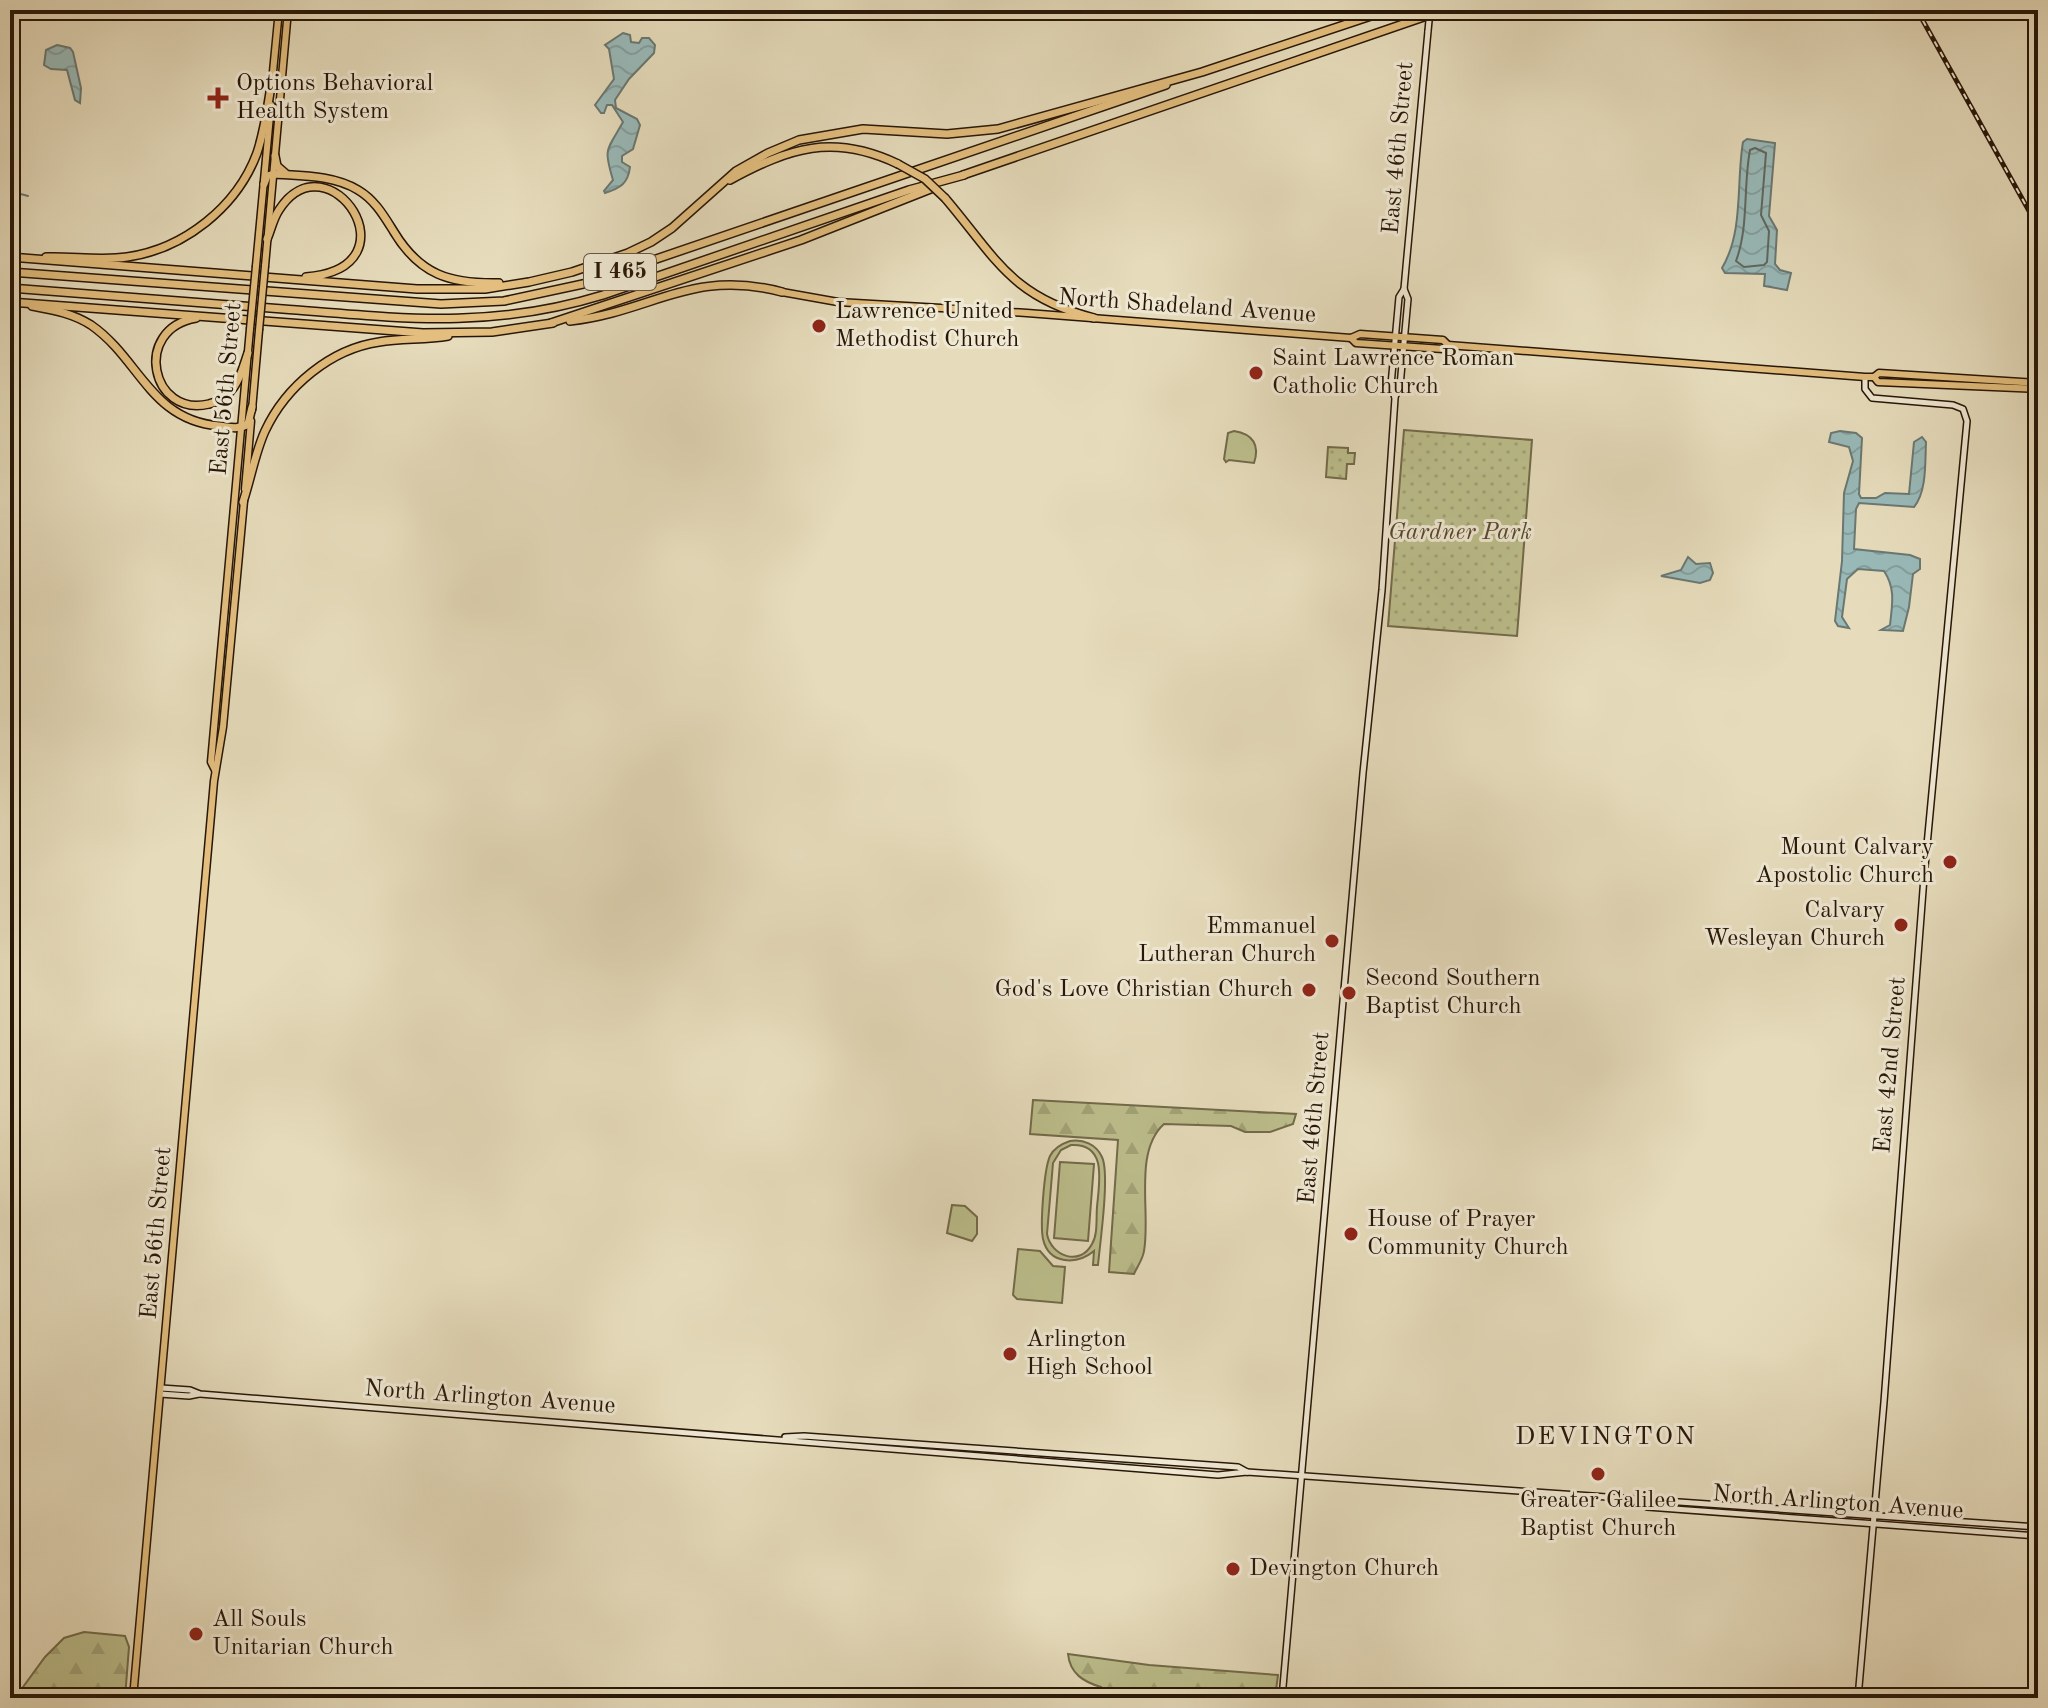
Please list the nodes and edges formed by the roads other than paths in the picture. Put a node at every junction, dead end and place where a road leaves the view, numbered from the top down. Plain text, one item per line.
1 (279, 10) edge
2 (288, 10) edge
3 (1389, 10) edge
4 (1430, 10) edge
5 (1444, 10) edge
6 (1202, 72) junction
7 (272, 80) junction
8 (275, 156) junction
9 (274, 174) junction
10 (964, 175) junction
11 (294, 176) junction
12 (264, 184) junction
13 (724, 184) junction
14 (267, 239) junction
15 (10, 257) edge
16 (23, 259) junction
17 (10, 272) edge
18 (284, 279) junction
19 (529, 282) junction
20 (10, 288) edge
21 (1404, 289) junction
22 (782, 292) joint
23 (1045, 301) junction
24 (10, 302) edge
25 (1043, 314) junction
26 (218, 317) junction
27 (1094, 318) junction
28 (551, 323) junction
29 (466, 333) junction
30 (1396, 337) junction
31 (1404, 337) junction
32 (1351, 338) junction
33 (1448, 345) junction
34 (1399, 346) junction
35 (248, 353) junction
36 (1865, 377) junction
37 (1874, 377) junction
38 (2038, 383) edge
39 (2038, 389) edge
40 (252, 407) junction
41 (241, 428) junction
42 (243, 502) junction
43 (215, 770) junction
44 (161, 1391) junction
45 (1303, 1476) junction
46 (1637, 1501) junction
47 (1875, 1515) junction
48 (1874, 1523) junction
49 (2038, 1527) edge
50 (2038, 1536) edge
51 (133, 1698) edge
52 (1282, 1698) edge
53 (1858, 1698) edge

1 - 7 main road, East 56th Street
2 - 8 main road, East 56th Street
3 - 6 highway, I 465
4 - 21 main road, East 46th Street, bridge
5 - 10 highway, I 465
6 - 13 highway
6 - 17 highway, I 465
7 - 12 main road, East 56th Street
7 - 16 highway
8 - 9 main road, East 56th Street
8 - 11 highway
9 - 11 highway
9 - 12 highway
9 - 14 main road, East 56th Street
10 - 20 highway, I 465
10 - 28 highway
11 - 19 highway
12 - 35 main road, East 56th Street, bridge
13 - 19 highway
13 - 23 highway, bridge
14 - 18 highway
14 - 40 main road, East 56th Street, bridge
15 - 16 highway
16 - 18 highway
18 - 19 highway
21 - 30 main road, East 46th Street
21 - 31 main road, East 46th Street
22 - 25 main road, North Shadeland Avenue
22 - 28 highway
23 - 25 highway
23 - 27 highway
24 - 26 highway
24 - 41 highway
25 - 27 main road, North Shadeland Avenue
26 - 29 highway
26 - 35 highway
27 - 32 main road, North Shadeland Avenue
28 - 29 highway
29 - 42 highway
30 - 31 main road, North Shadeland Avenue
30 - 32 main road, North Shadeland Avenue
30 - 34 main road, East 46th Street
31 - 33 main road, North Shadeland Avenue
31 - 34 main road, East 46th Street
32 - 34 main road, North Shadeland Avenue
33 - 34 main road, North Shadeland Avenue
33 - 36 main road, North Shadeland Avenue
34 - 45 main road, East 46th Street
35 - 41 main road, East 56th Street
36 - 37 main road, North Shadeland Avenue
36 - 47 main road, East 42nd Street
37 - 38 main road, North Shadeland Avenue
37 - 39 main road, North Shadeland Avenue
40 - 41 highway
40 - 42 main road, East 56th Street
41 - 43 main road, East 56th Street
42 - 43 main road, East 56th Street
43 - 44 main road, East 56th Street
44 - 45 main road, North Arlington Avenue
44 - 51 main road, East 56th Street
45 - 46 main road, North Arlington Avenue
45 - 52 main road, East 46th Street
46 - 47 main road, North Arlington Avenue
46 - 48 main road, North Arlington Avenue
47 - 48 main road, East 42nd Street
47 - 49 main road, North Arlington Avenue
48 - 50 main road, North Arlington Avenue
48 - 53 main road, East 42nd Street

